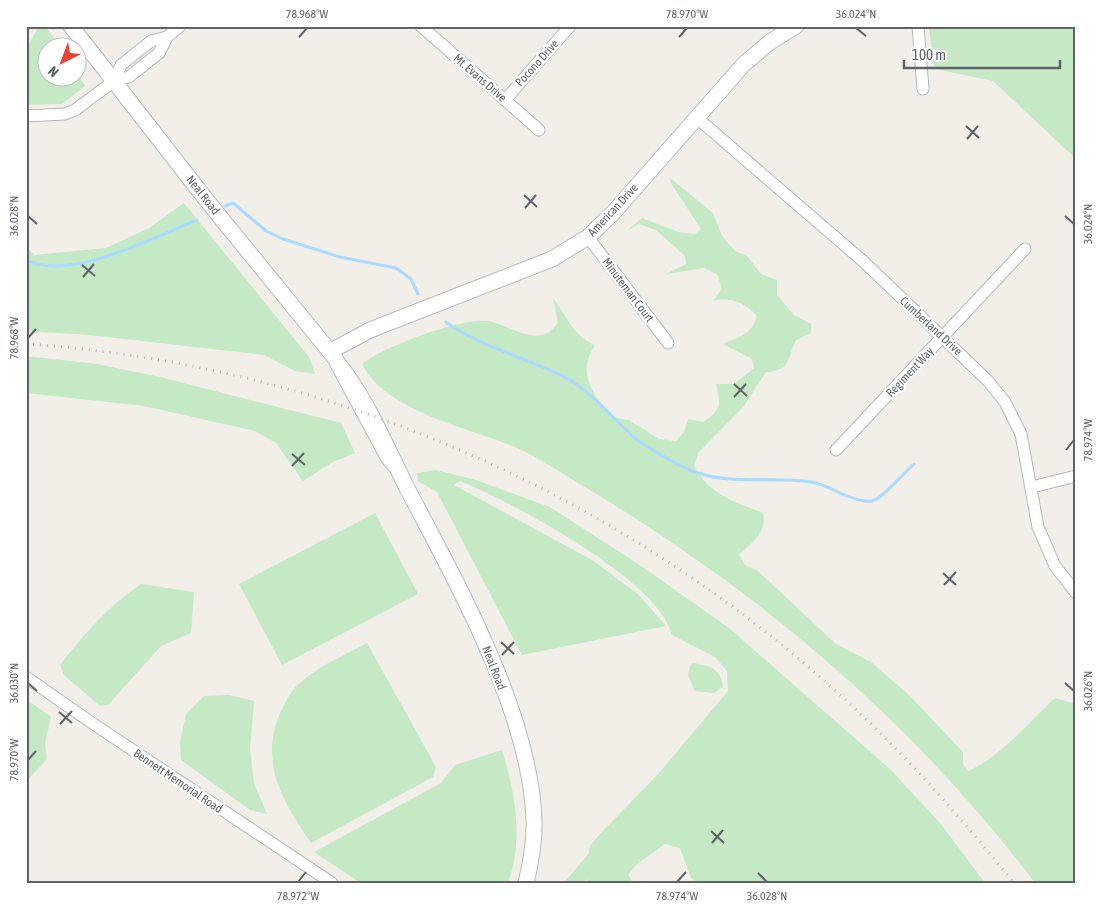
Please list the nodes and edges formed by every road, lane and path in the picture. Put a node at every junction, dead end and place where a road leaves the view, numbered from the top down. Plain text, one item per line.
1 (71, 26) edge
2 (180, 26) edge
3 (421, 26) edge
4 (570, 26) edge
5 (796, 26) edge
6 (918, 26) edge
7 (114, 81) junction
8 (923, 89) dead end
9 (505, 100) junction
10 (26, 116) edge
11 (696, 117) junction
12 (539, 130) dead end
13 (588, 237) junction
14 (1025, 249) dead end
15 (943, 337) junction
16 (668, 343) dead end
17 (334, 356) junction
18 (836, 450) dead end
19 (1076, 476) edge
20 (1032, 487) junction
21 (1076, 593) edge
22 (26, 677) edge
23 (332, 883) edge
24 (526, 883) edge

1 - 7 street, Neal Road
2 - 7 street
3 - 9 street, Mt. Evans Drive
4 - 9 street, Pocono Drive
5 - 11 street, American Drive
6 - 8 street
7 - 10 street
7 - 17 street, Neal Road
9 - 12 street, Mt. Evans Drive
11 - 13 street, American Drive
11 - 15 street, Cumberland Drive
13 - 16 street, Minuteman Court
13 - 17 street, American Drive
14 - 15 street, Regiment Way
15 - 18 street, Regiment Way
15 - 20 street, Cumberland Drive
17 - 24 street, Neal Road
19 - 20 street
20 - 21 street, Cumberland Drive
22 - 23 street, Bennett Memorial Road

